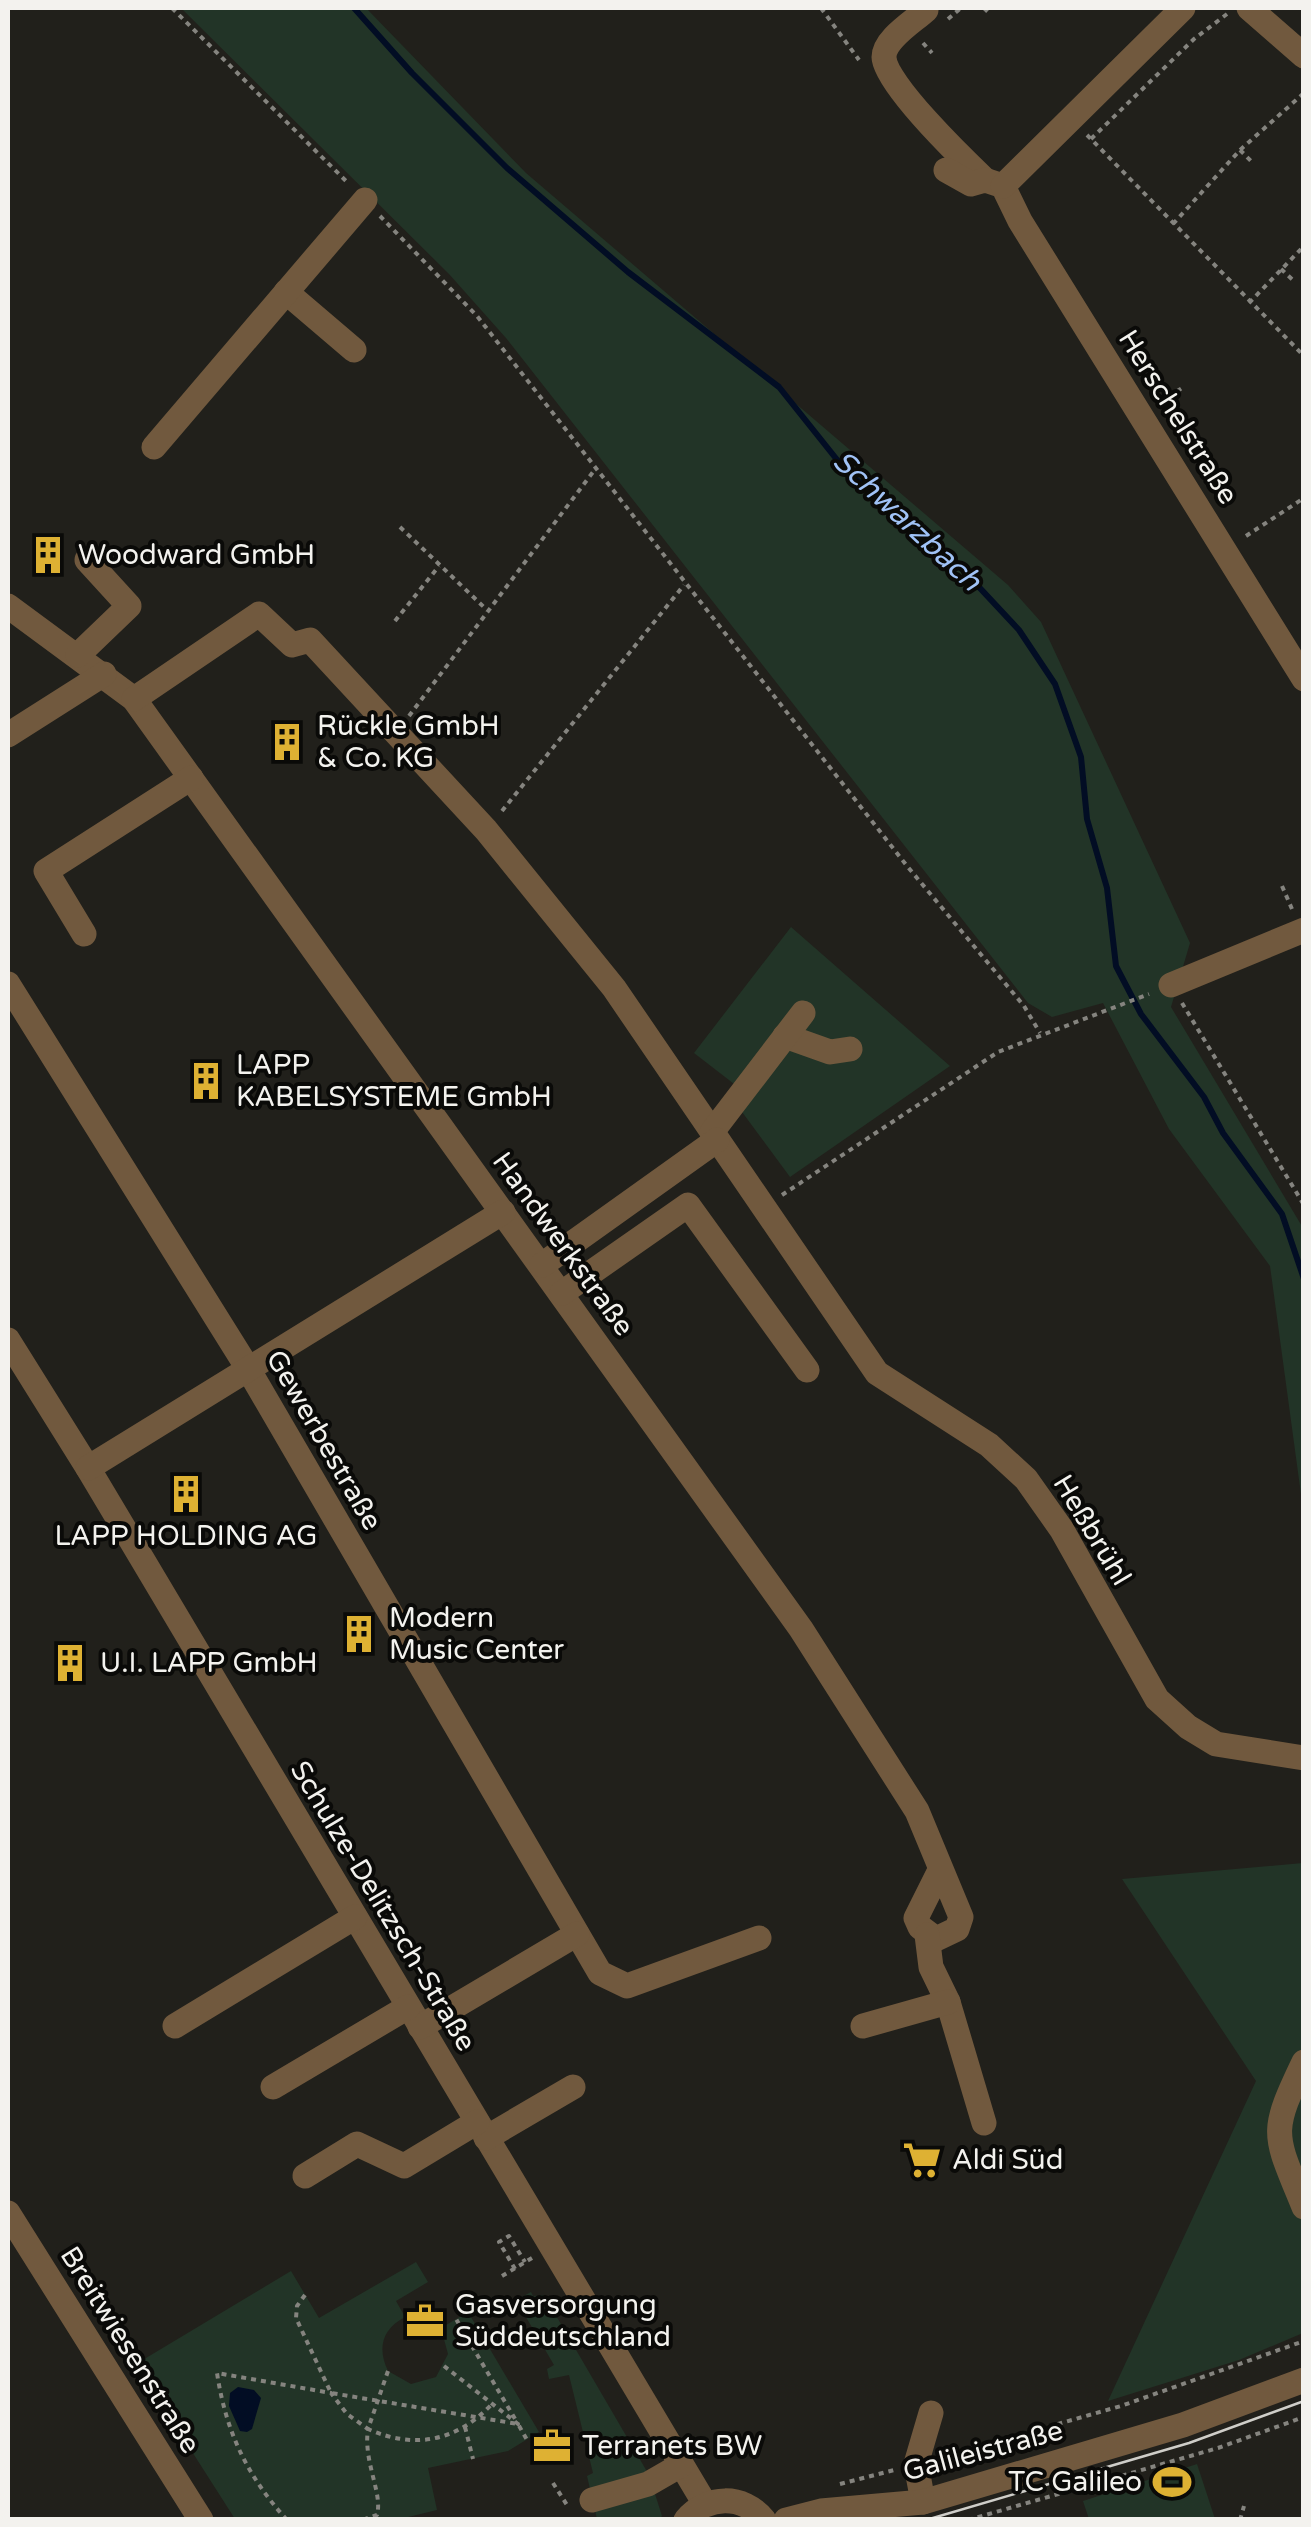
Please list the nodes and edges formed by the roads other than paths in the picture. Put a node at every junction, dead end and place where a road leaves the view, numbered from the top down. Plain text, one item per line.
1 (1183, 8) edge
2 (1249, 8) edge
3 (926, 10) dead end
4 (1304, 56) edge
5 (946, 170) dead end
6 (994, 183) junction
7 (364, 200) road end
8 (286, 292) junction
9 (354, 350) dead end
10 (154, 447) dead end
11 (87, 560) dead end
12 (8, 606) edge
13 (78, 655) junction
14 (104, 674) junction
15 (1304, 679) edge
16 (134, 699) junction
17 (8, 735) edge
18 (191, 778) junction
19 (1304, 930) edge
20 (84, 934) dead end
21 (8, 984) edge
22 (1159, 990) road end
23 (804, 1013) dead end
24 (786, 1036) junction
25 (850, 1048) dead end
26 (714, 1136) junction
27 (667, 1176) junction
28 (688, 1205) junction
29 (502, 1212) junction
30 (542, 1265) junction
31 (562, 1293) junction
32 (8, 1340) edge
33 (247, 1367) junction
34 (806, 1370) dead end
35 (88, 1468) junction
36 (1304, 1758) edge
37 (940, 1870) junction
38 (355, 1917) junction
39 (576, 1934) junction
40 (927, 1935) junction
41 (758, 1938) dead end
42 (948, 2002) junction
43 (414, 2017) junction
44 (175, 2026) dead end
45 (863, 2026) dead end
46 (1304, 2062) edge
47 (273, 2087) dead end
48 (573, 2087) dead end
49 (984, 2123) dead end
50 (481, 2130) junction
51 (305, 2176) dead end
52 (1304, 2206) edge
53 (8, 2213) edge
54 (1304, 2380) edge
55 (932, 2413) dead end
56 (681, 2465) junction
57 (580, 2502) road end
58 (922, 2502) junction
59 (695, 2512) edge
60 (201, 2520) edge
61 (764, 2520) edge
62 (786, 2520) edge

1 - 6 street
2 - 4 street
3 - 6 street, Herschelstraße
5 - 6 street
6 - 15 street, Herschelstraße
7 - 8 street
8 - 9 street
8 - 10 street
11 - 13 street
12 - 13 street, Handwerkstraße
13 - 14 street, Handwerkstraße
14 - 16 street, Handwerkstraße
14 - 17 street
16 - 18 street, Handwerkstraße
16 - 26 street, Heßbrühl
18 - 20 street
18 - 29 street, Handwerkstraße
19 - 22 street
21 - 33 street, Gewerbestraße
23 - 24 street
24 - 25 street
24 - 26 street
26 - 27 street
26 - 36 street, Heßbrühl
27 - 28 street
27 - 30 street
28 - 31 street
28 - 34 street
29 - 30 street, Handwerkstraße
29 - 33 street
30 - 31 street, Handwerkstraße
31 - 37 street, Handwerkstraße
32 - 35 street, Schulze-Delitzsch-Straße
33 - 35 street
33 - 39 street, Gewerbestraße
35 - 38 street, Schulze-Delitzsch-Straße
37 - 40 street
37 - 40 street, Handwerkstraße
38 - 43 street, Schulze-Delitzsch-Straße
38 - 44 street
39 - 41 street, Gewerbestraße
39 - 43 street
40 - 42 street
42 - 45 street
42 - 49 street
43 - 47 street
43 - 50 street, Schulze-Delitzsch-Straße
46 - 52 street
48 - 50 street
50 - 51 street
50 - 56 street, Schulze-Delitzsch-Straße
53 - 60 street, Breitwiesenstraße
54 - 58 street, Galileistraße
55 - 58 street
56 - 57 street
56 - 59 street, Schulze-Delitzsch-Straße
58 - 62 street, Galileistraße
59 - 61 street

